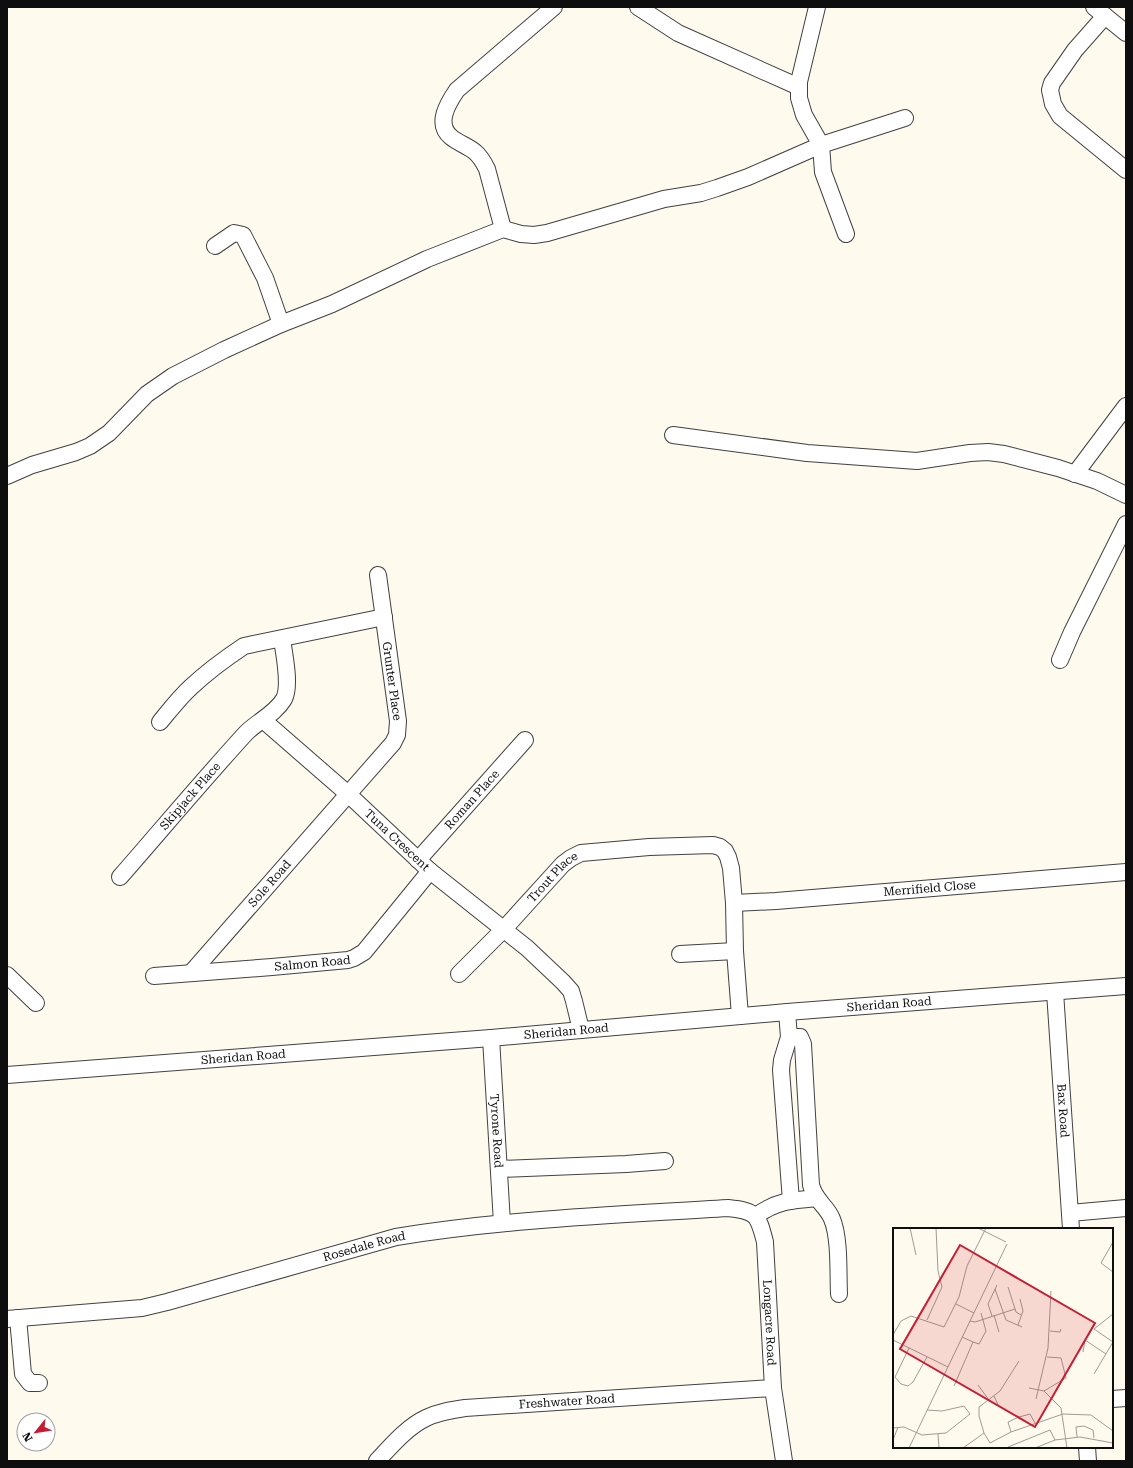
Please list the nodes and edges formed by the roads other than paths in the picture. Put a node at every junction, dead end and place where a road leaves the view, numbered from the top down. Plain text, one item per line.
1 (554, 7) edge
2 (638, 7) edge
3 (818, 7) edge
4 (1099, 11) edge
5 (1126, 33) edge
6 (799, 87) junction
7 (905, 118) dead end
8 (821, 144) junction
9 (1126, 170) edge
10 (503, 229) junction
11 (846, 234) dead end
12 (215, 246) dead end
13 (281, 324) junction
14 (1126, 406) edge
15 (673, 435) dead end
16 (1075, 474) junction
17 (7, 476) edge
18 (1126, 495) edge
19 (1126, 524) edge
20 (378, 575) dead end
21 (384, 617) junction
22 (282, 639) junction
23 (1060, 660) dead end
24 (263, 720) junction
25 (160, 722) dead end
26 (525, 740) dead end
27 (348, 794) junction
28 (418, 860) junction
29 (430, 871) junction
30 (1126, 872) edge
31 (120, 877) dead end
32 (734, 904) junction
33 (503, 930) junction
34 (735, 951) junction
35 (680, 954) dead end
36 (191, 973) junction
37 (460, 974) dead end
38 (7, 975) edge
39 (154, 976) dead end
40 (1126, 986) edge
41 (1055, 992) junction
42 (36, 1003) dead end
43 (787, 1012) junction
44 (740, 1016) junction
45 (581, 1030) junction
46 (789, 1037) junction
47 (491, 1038) junction
48 (7, 1075) edge
49 (665, 1161) dead end
50 (499, 1169) junction
51 (816, 1198) junction
52 (791, 1201) junction
53 (1126, 1208) edge
54 (756, 1216) junction
55 (1071, 1221) edge
56 (502, 1223) junction
57 (839, 1294) dead end
58 (12, 1319) edge
59 (39, 1383) dead end
60 (773, 1388) junction
61 (1126, 1398) edge
62 (1113, 1399) edge
63 (1087, 1448) edge
64 (377, 1461) edge
65 (784, 1461) edge
66 (1088, 1461) edge

1 - 10 street
2 - 6 street
3 - 6 street
4 - 5 street
4 - 9 street
6 - 8 street
7 - 8 street
8 - 10 street
8 - 11 street
10 - 13 street
12 - 13 street
13 - 17 street
14 - 16 street
15 - 16 street
16 - 18 street
19 - 23 street
20 - 21 street, Grunter Place
21 - 22 street
21 - 27 street, Grunter Place
22 - 24 street
22 - 25 street
24 - 27 street, Tuna Crescent
24 - 31 street, Skipjack Place
26 - 28 street, Roman Place
27 - 28 street, Tuna Crescent
27 - 36 street, Sole Road
28 - 29 street, Tuna Crescent
29 - 33 street, Tuna Crescent
29 - 36 street, Salmon Road
30 - 32 street, Merrifield Close
32 - 33 street, Trout Place
32 - 34 street
33 - 37 street, Trout Place
33 - 45 street, Tuna Crescent
34 - 35 street
34 - 44 street
36 - 39 street, Salmon Road
38 - 42 street
40 - 41 street, Sheridan Road
41 - 43 street, Sheridan Road
41 - 55 street, Bax Road
43 - 44 street, Sheridan Road
43 - 46 street
44 - 45 street, Sheridan Road
45 - 47 street, Sheridan Road
46 - 51 street
46 - 52 street
47 - 48 street, Sheridan Road
47 - 50 street, Tyrone Road
49 - 50 street
50 - 56 street, Tyrone Road
51 - 52 street
51 - 57 street
52 - 54 street
53 - 55 street
54 - 56 street, Rosedale Road
54 - 60 street, Longacre Road
56 - 58 street, Rosedale Road
58 - 59 street
60 - 64 street, Freshwater Road
60 - 65 street, Longacre Road
61 - 62 street
63 - 66 street

